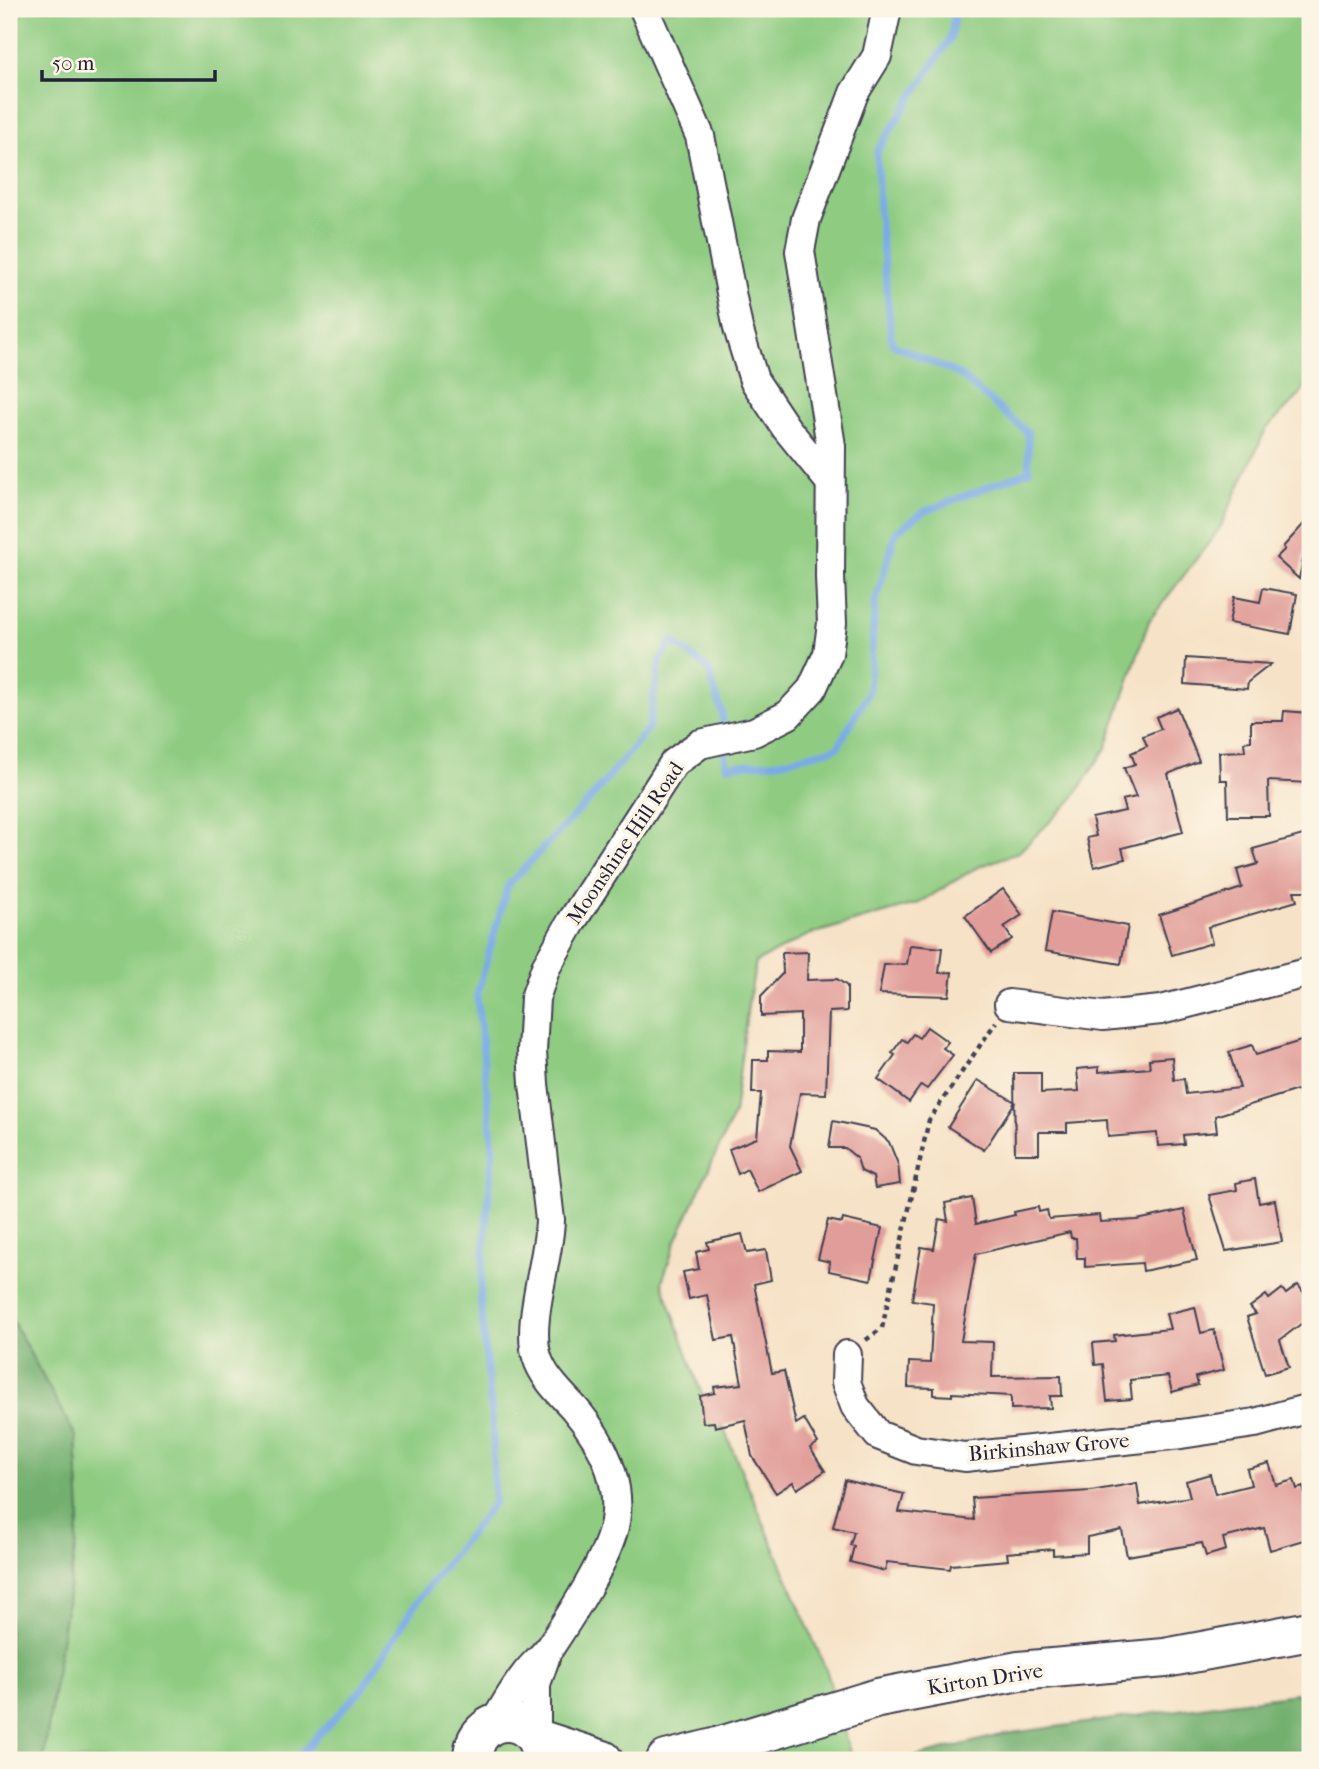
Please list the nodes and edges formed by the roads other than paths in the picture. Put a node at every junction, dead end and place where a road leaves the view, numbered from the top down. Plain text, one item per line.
1 (644, 9) edge
2 (887, 9) edge
3 (830, 482) junction
4 (1310, 972) edge
5 (1009, 1004) road end
6 (847, 1355) road end
7 (1310, 1408) edge
8 (1310, 1631) edge
9 (548, 1649) junction
10 (537, 1744) edge
11 (474, 1749) edge
12 (603, 1760) edge
13 (666, 1760) edge

1 - 3 street
2 - 3 street, Moonshine Hill Road
3 - 9 street, Moonshine Hill Road
4 - 5 street
6 - 7 street, Birkinshaw Grove
8 - 13 street, Kirton Drive
9 - 10 street, Moonshine Hill Road
9 - 11 street, Moonshine Hill Road
10 - 11 street
10 - 12 street

